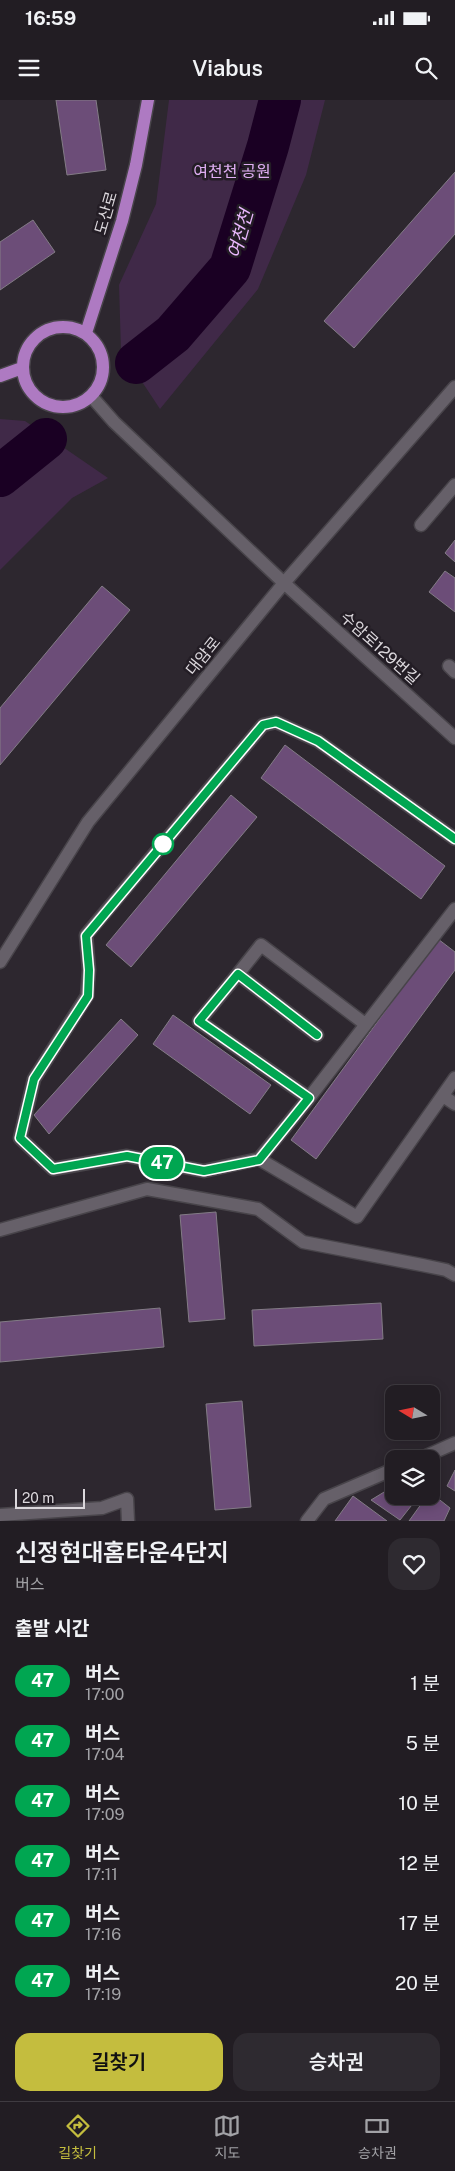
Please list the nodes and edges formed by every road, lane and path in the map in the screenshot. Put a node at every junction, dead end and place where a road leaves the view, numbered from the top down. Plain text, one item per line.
1 (148, 100) edge
2 (86, 333) junction
3 (22, 368) junction
4 (0, 376) edge
5 (455, 387) edge
6 (92, 396) junction
7 (455, 485) edge
8 (421, 525) dead end
9 (284, 583) junction
10 (455, 738) edge
11 (455, 839) edge
12 (455, 909) edge
13 (0, 962) edge
14 (238, 974) junction
15 (365, 1024) junction
16 (317, 1035) dead end
17 (455, 1078) edge
18 (443, 1096) junction
19 (309, 1098) junction
20 (455, 1104) edge
21 (259, 1160) junction
22 (0, 1230) edge
23 (455, 1275) edge
24 (455, 1443) edge
25 (439, 1450) edge
26 (385, 1473) edge
27 (0, 1515) edge
28 (128, 1521) edge
29 (306, 1521) edge

1 - 2 main road, 도산로
2 - 3 main road
2 - 6 main road
3 - 4 main road
3 - 6 main road
5 - 9 street, 대암로
6 - 9 street, 수암로129번길
7 - 8 street
9 - 10 street, 수암로129번길
9 - 13 street, 대암로
11 - 21 street
12 - 15 street
14 - 15 street
14 - 16 street
14 - 19 street
15 - 19 street
17 - 18 street
18 - 20 street
18 - 21 street
19 - 21 street
22 - 23 street
24 - 25 street
26 - 29 street
27 - 28 street

